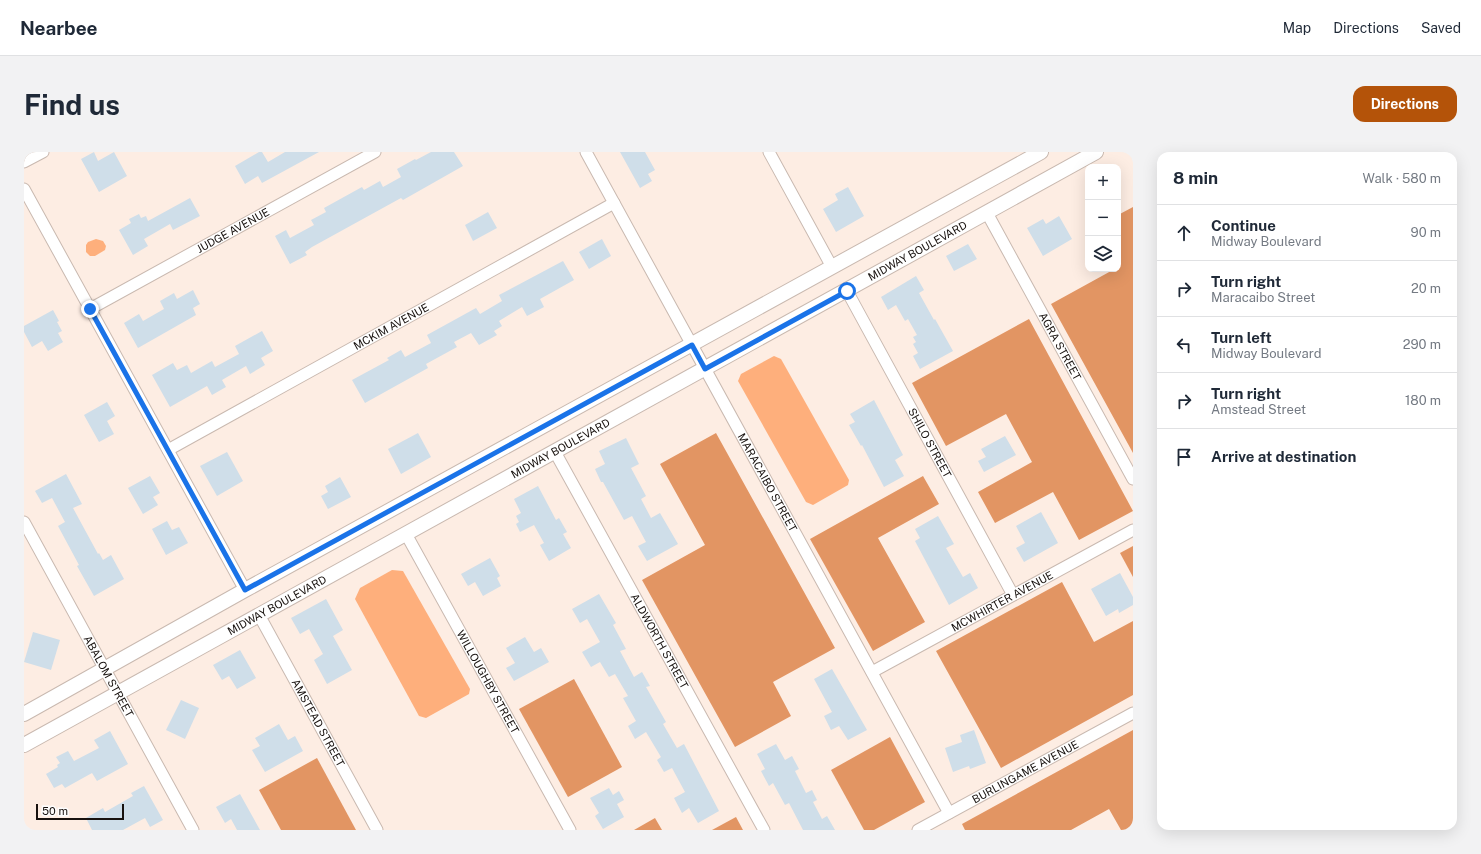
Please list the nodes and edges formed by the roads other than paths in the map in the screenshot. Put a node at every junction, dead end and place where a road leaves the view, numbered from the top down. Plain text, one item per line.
1 (43, 152) edge
2 (375, 152) edge
3 (586, 152) edge
4 (769, 152) edge
5 (1041, 152) edge
6 (1096, 152) edge
7 (24, 162) edge
8 (24, 188) edge
9 (614, 203) junction
10 (988, 213) junction
11 (832, 267) junction
12 (847, 291) junction
13 (90, 309) junction
14 (692, 345) junction
15 (705, 369) junction
16 (168, 450) junction
17 (555, 452) junction
18 (1133, 479) edge
19 (25, 527) edge
20 (1133, 530) edge
21 (406, 534) junction
22 (245, 590) junction
23 (1013, 595) junction
24 (259, 615) junction
25 (104, 668) junction
26 (872, 672) junction
27 (118, 694) junction
28 (1133, 713) edge
29 (24, 714) edge
30 (24, 745) edge
31 (949, 813) junction
32 (193, 830) edge
33 (377, 830) edge
34 (570, 830) edge
35 (764, 830) edge
36 (918, 830) edge

1 - 7 street
2 - 13 street, JUDGE AVENUE
3 - 9 street, MARACAIBO STREET
4 - 11 street
5 - 11 street
6 - 10 street, MIDWAY BOULEVARD
8 - 13 street
9 - 14 street, MARACAIBO STREET
9 - 16 street, MCKIM AVENUE
10 - 12 street, MIDWAY BOULEVARD
10 - 18 street, AGRA STREET
11 - 14 street
12 - 15 street, MIDWAY BOULEVARD
12 - 23 street, SHILO STREET
13 - 16 street
14 - 15 street, MARACAIBO STREET
14 - 22 street
15 - 17 street, MIDWAY BOULEVARD
15 - 26 street, MARACAIBO STREET
16 - 22 street
17 - 21 street, MIDWAY BOULEVARD
17 - 35 street, ALDWORTH STREET
19 - 25 street, ABALOM STREET
20 - 23 street, MCWHIRTER AVENUE
21 - 24 street, MIDWAY BOULEVARD
21 - 34 street, WILLOUGHBY STREET
22 - 25 street
23 - 26 street, MCWHIRTER AVENUE
24 - 27 street, MIDWAY BOULEVARD
24 - 33 street, AMSTEAD STREET
25 - 27 street, ABALOM STREET
25 - 29 street
26 - 31 street, MARACAIBO STREET
27 - 30 street, MIDWAY BOULEVARD
27 - 32 street, ABALOM STREET
28 - 31 street, BURLINGAME AVENUE
31 - 36 street, BURLINGAME AVENUE

